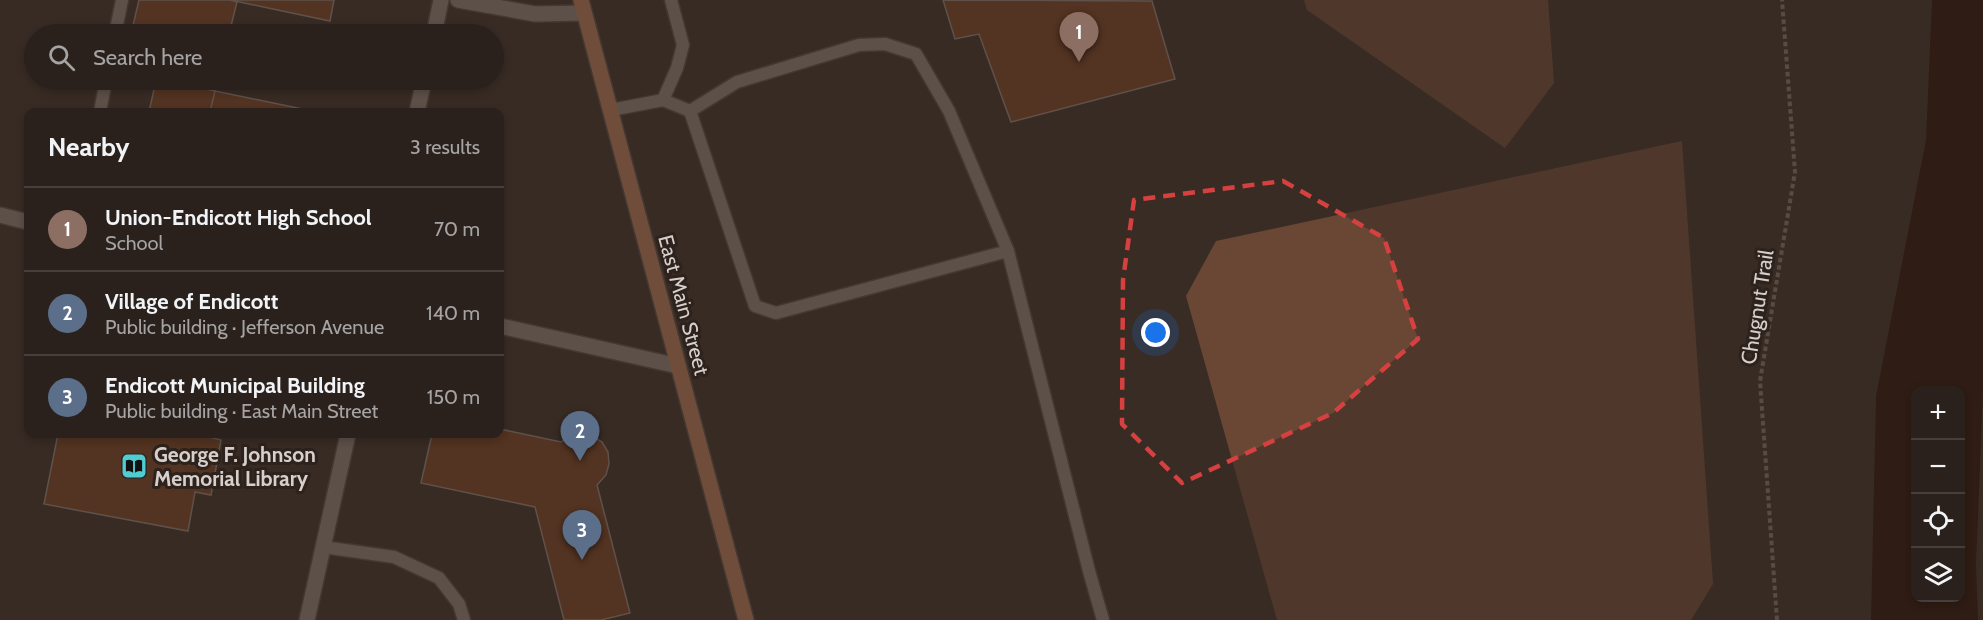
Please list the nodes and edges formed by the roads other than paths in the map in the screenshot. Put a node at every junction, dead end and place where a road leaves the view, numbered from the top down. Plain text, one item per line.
1 (122, 0) edge
2 (441, 0) edge
3 (458, 0) edge
4 (671, 0) edge
5 (583, 6) edge
6 (117, 24) edge
7 (436, 24) edge
8 (104, 90) edge
9 (422, 90) edge
10 (663, 100) junction
11 (101, 108) edge
12 (418, 108) edge
13 (610, 110) junction
14 (690, 111) junction
15 (0, 215) edge
16 (24, 221) edge
17 (1008, 251) junction
18 (504, 327) edge
19 (678, 366) junction
20 (347, 438) edge
21 (323, 547) junction
22 (307, 620) edge
23 (464, 620) edge
24 (746, 620) edge
25 (1103, 620) edge

1 - 6 lane
2 - 7 street
3 - 5 street
4 - 10 lane
5 - 13 main road, East Main Street
8 - 11 lane
9 - 12 street
10 - 13 lane
10 - 14 lane
13 - 19 main road, East Main Street
14 - 17 lane
14 - 17 lane
15 - 16 street
17 - 25 lane
18 - 19 street
19 - 24 main road, East Main Street
20 - 21 street
21 - 22 street
21 - 23 lane

